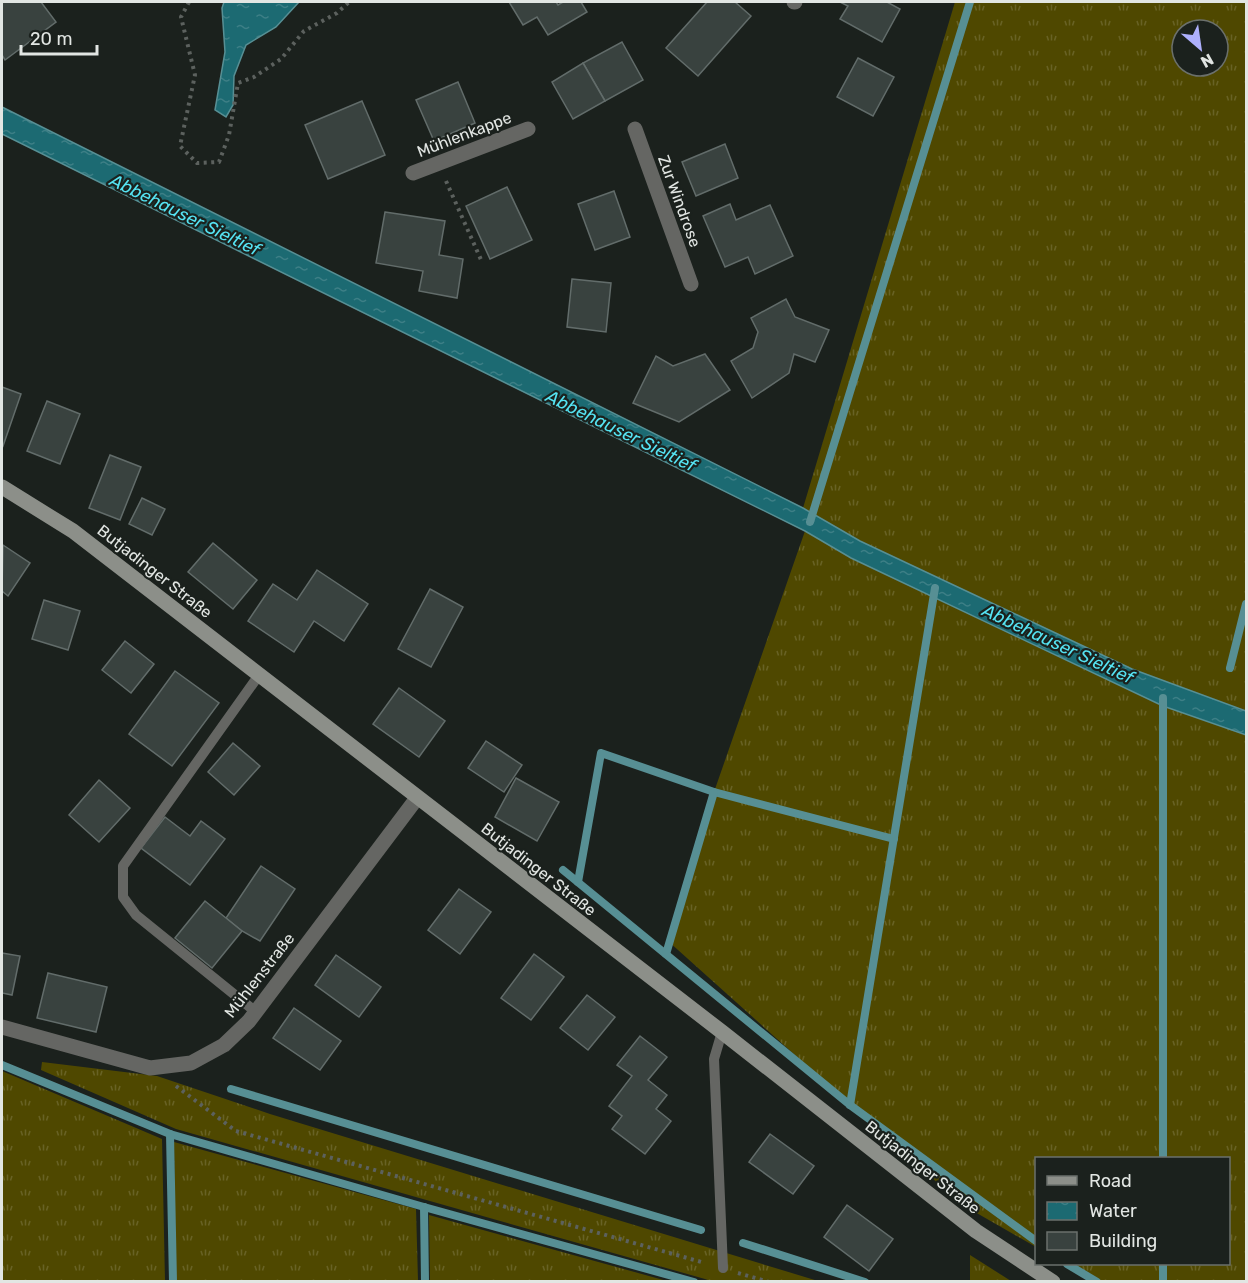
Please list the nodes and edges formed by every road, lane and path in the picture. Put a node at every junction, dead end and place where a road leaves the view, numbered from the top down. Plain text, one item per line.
1 (189, 2) edge
2 (349, 2) edge
3 (528, 129) dead end
4 (635, 129) dead end
5 (438, 164) junction
6 (414, 173) dead end
7 (483, 262) dead end
8 (691, 284) dead end
9 (2, 487) edge
10 (259, 675) junction
11 (417, 798) junction
12 (256, 1012) junction
13 (2, 1027) edge
14 (722, 1032) junction
15 (172, 1066) junction
16 (723, 1268) junction
17 (769, 1281) edge
18 (1053, 1281) edge

1 - 2 path
3 - 5 street, Mühlenkappe
4 - 8 street, Zur Windrose
5 - 6 street, Mühlenkappe
5 - 7 path
9 - 10 main road, Butjadinger Straße
10 - 11 main road, Butjadinger Straße
10 - 12 lane
11 - 12 street, Mühlenstraße
11 - 14 main road, Butjadinger Straße
12 - 15 street, Mühlenstraße
13 - 15 street, Mühlenstraße
14 - 16 lane
14 - 18 main road, Butjadinger Straße
15 - 16 path
16 - 17 path

